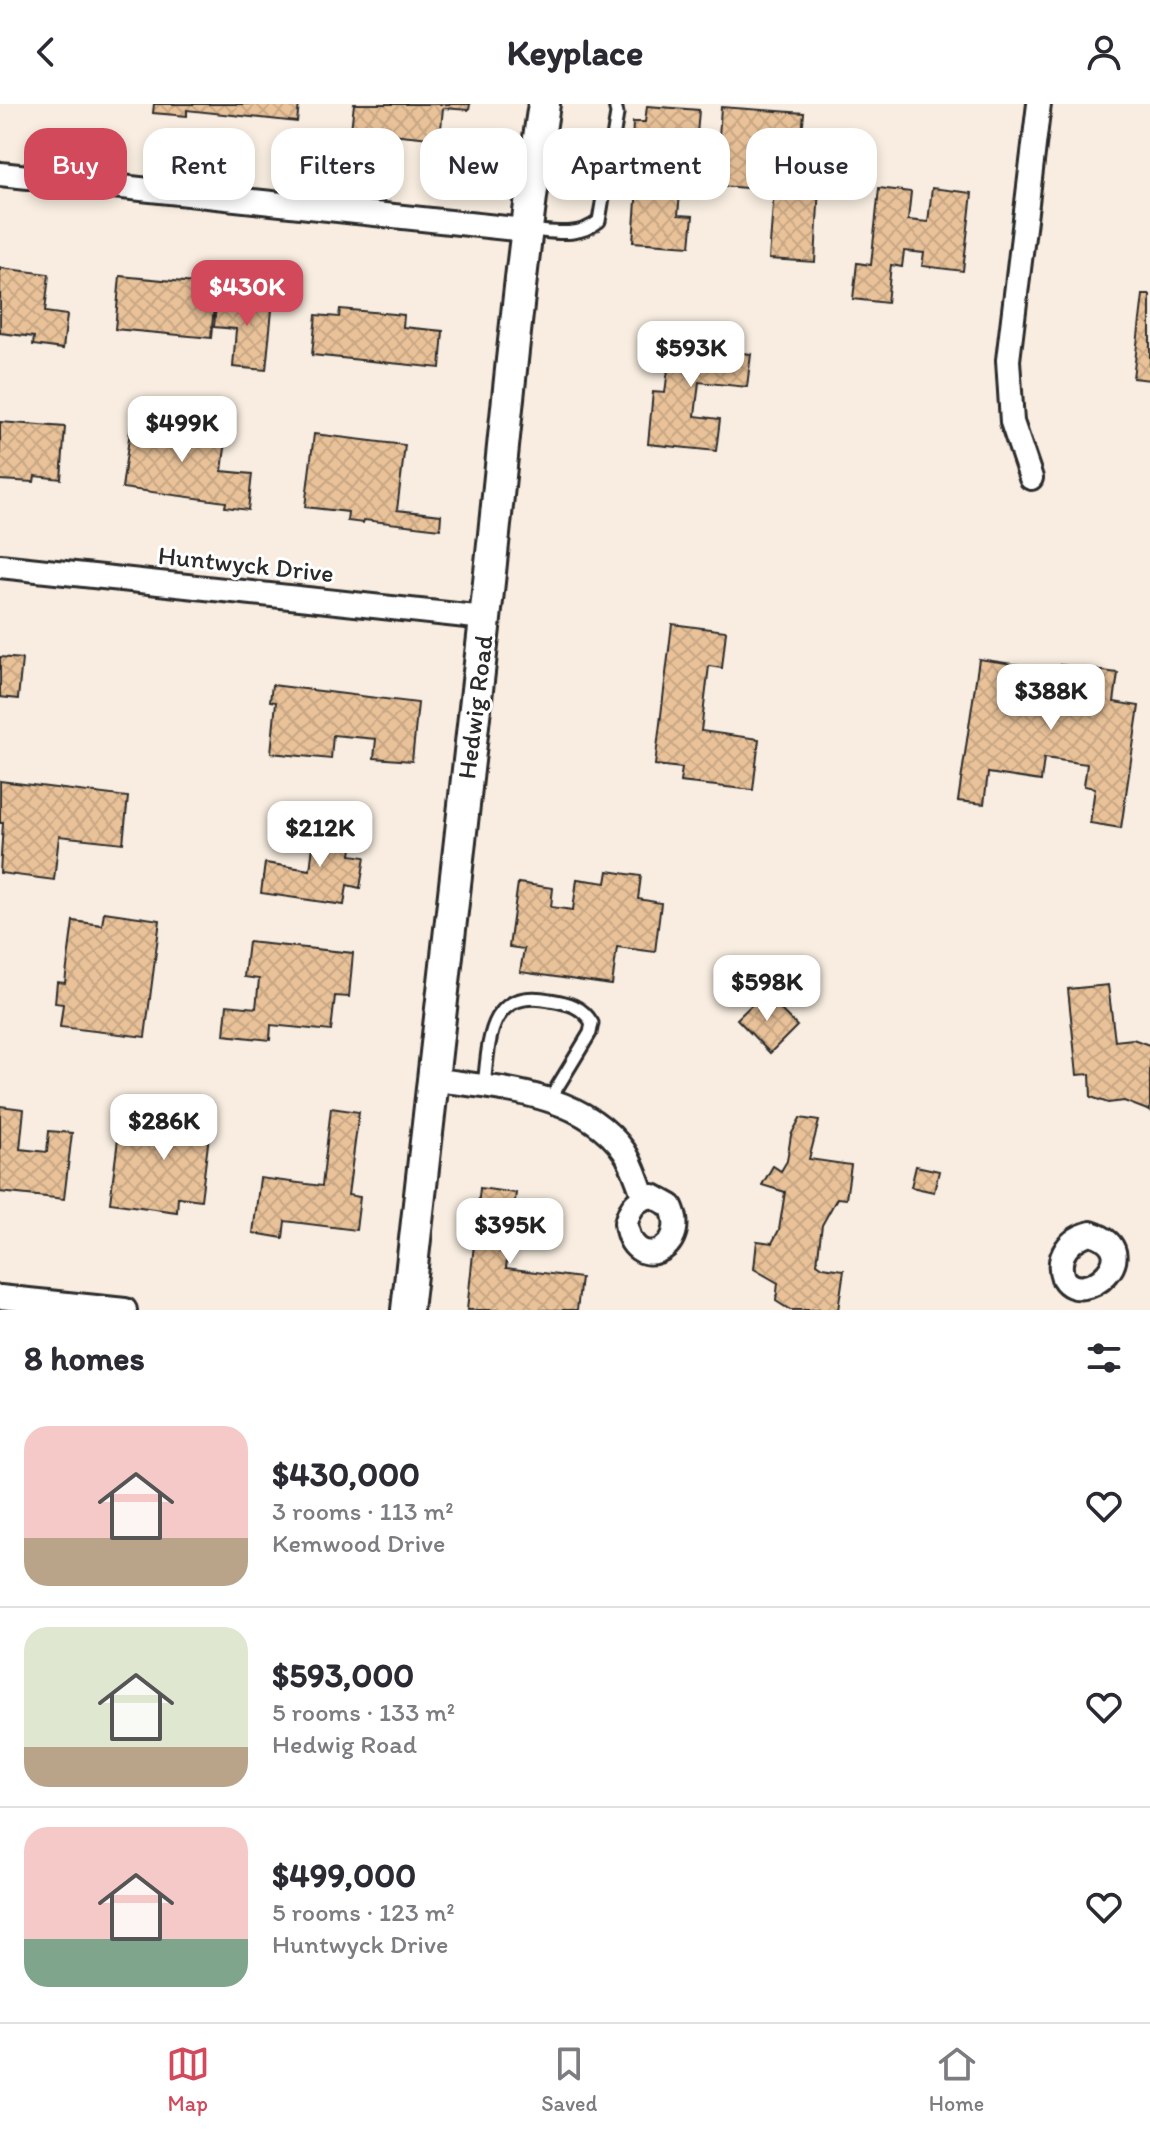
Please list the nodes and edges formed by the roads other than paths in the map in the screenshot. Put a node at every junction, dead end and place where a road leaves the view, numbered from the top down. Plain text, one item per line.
1 (544, 104) edge
2 (615, 104) edge
3 (1039, 104) edge
4 (0, 174) edge
5 (525, 230) junction
6 (1031, 478) dead end
7 (0, 566) edge
8 (485, 618) junction
9 (431, 1079) junction
10 (484, 1087) junction
11 (550, 1099) junction
12 (644, 1197) dead end
13 (0, 1297) edge
14 (125, 1310) edge
15 (407, 1310) edge

1 - 5 street, Hedwig Road
2 - 5 lane
3 - 6 street
4 - 5 street
5 - 8 street, Hedwig Road
7 - 8 street, Huntwyck Drive
8 - 9 street, Hedwig Road
9 - 10 street
9 - 15 street, Hedwig Road
10 - 11 street
10 - 11 lane
11 - 12 street
13 - 14 street

